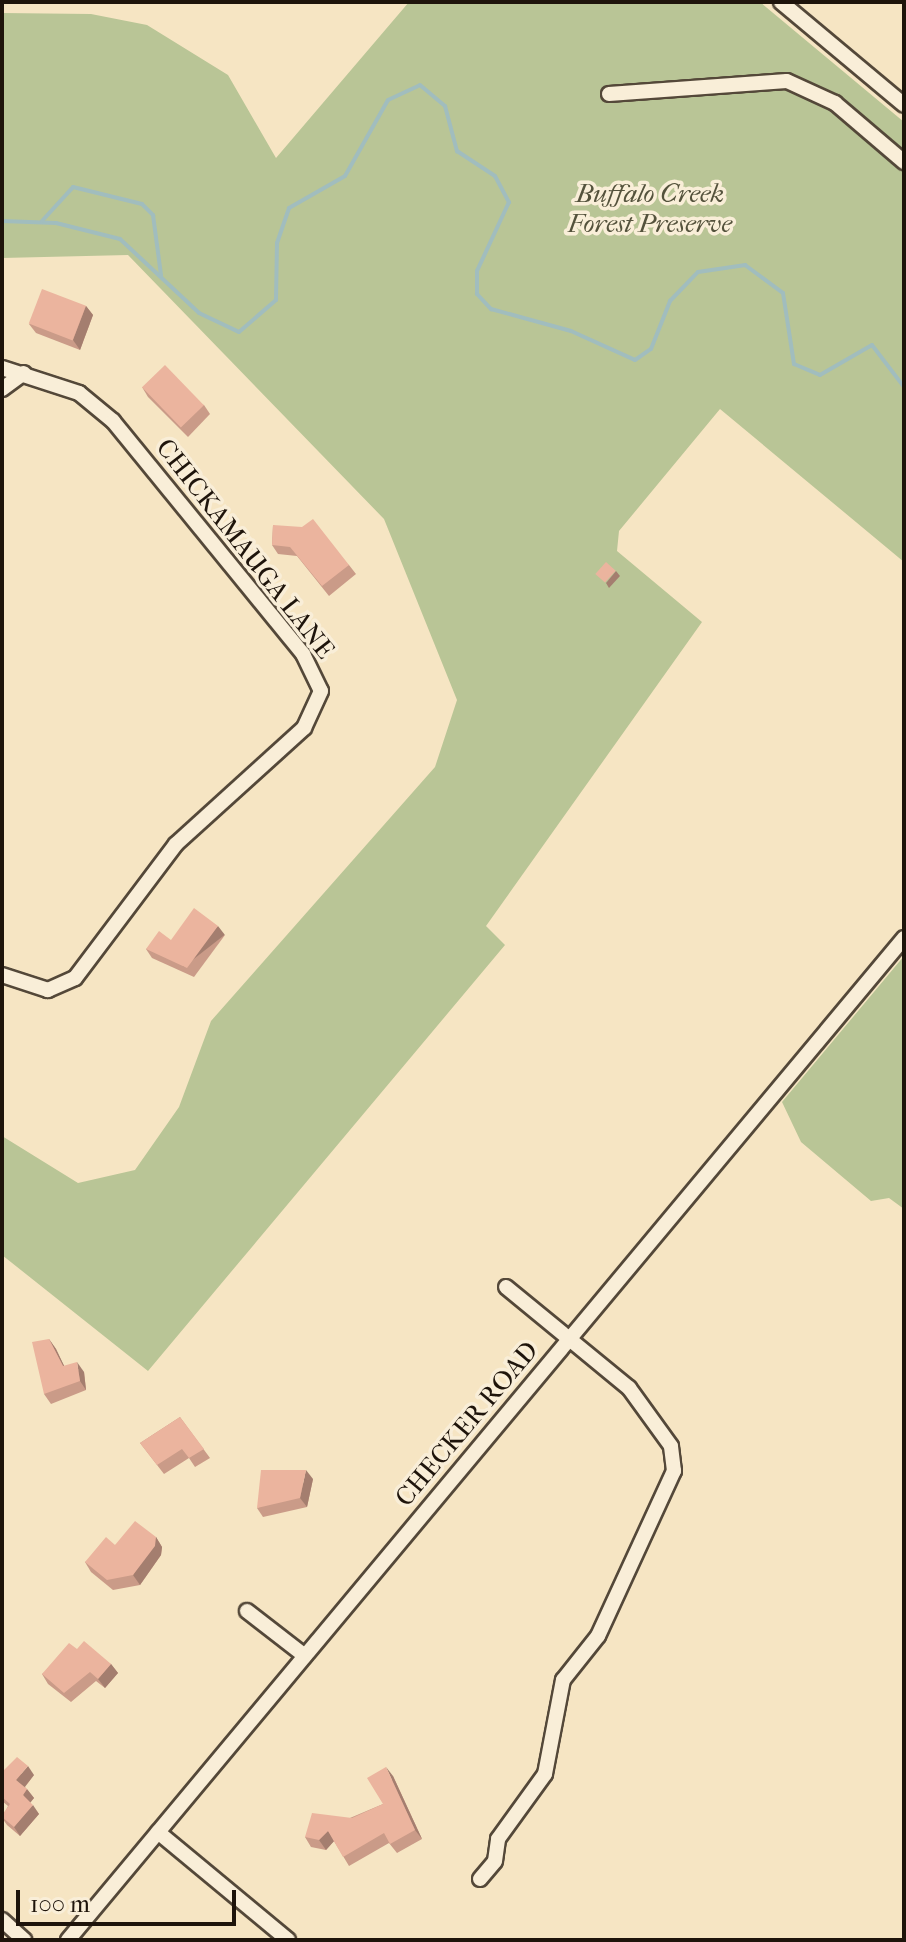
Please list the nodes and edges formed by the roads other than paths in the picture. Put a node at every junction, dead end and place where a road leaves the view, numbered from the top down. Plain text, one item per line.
1 (781, 2) edge
2 (609, 94) dead end
3 (904, 105) edge
4 (904, 162) edge
5 (2, 368) edge
6 (24, 373) junction
7 (2, 389) edge
8 (904, 938) edge
9 (2, 975) edge
10 (506, 1287) dead end
11 (569, 1339) junction
12 (247, 1611) dead end
13 (305, 1656) junction
14 (158, 1832) junction
15 (480, 1879) dead end
16 (2, 1920) edge
17 (24, 1940) edge
18 (68, 1940) edge
19 (288, 1940) edge

1 - 3 street
2 - 4 street
5 - 6 street, CHICKAMAUGA LANE
6 - 7 street
6 - 9 street, CHICKAMAUGA LANE
8 - 11 street, CHECKER ROAD
10 - 11 street
11 - 13 street, CHECKER ROAD
11 - 15 street
12 - 13 street
13 - 14 street, CHECKER ROAD
14 - 18 street, CHECKER ROAD
14 - 19 street
16 - 17 street

